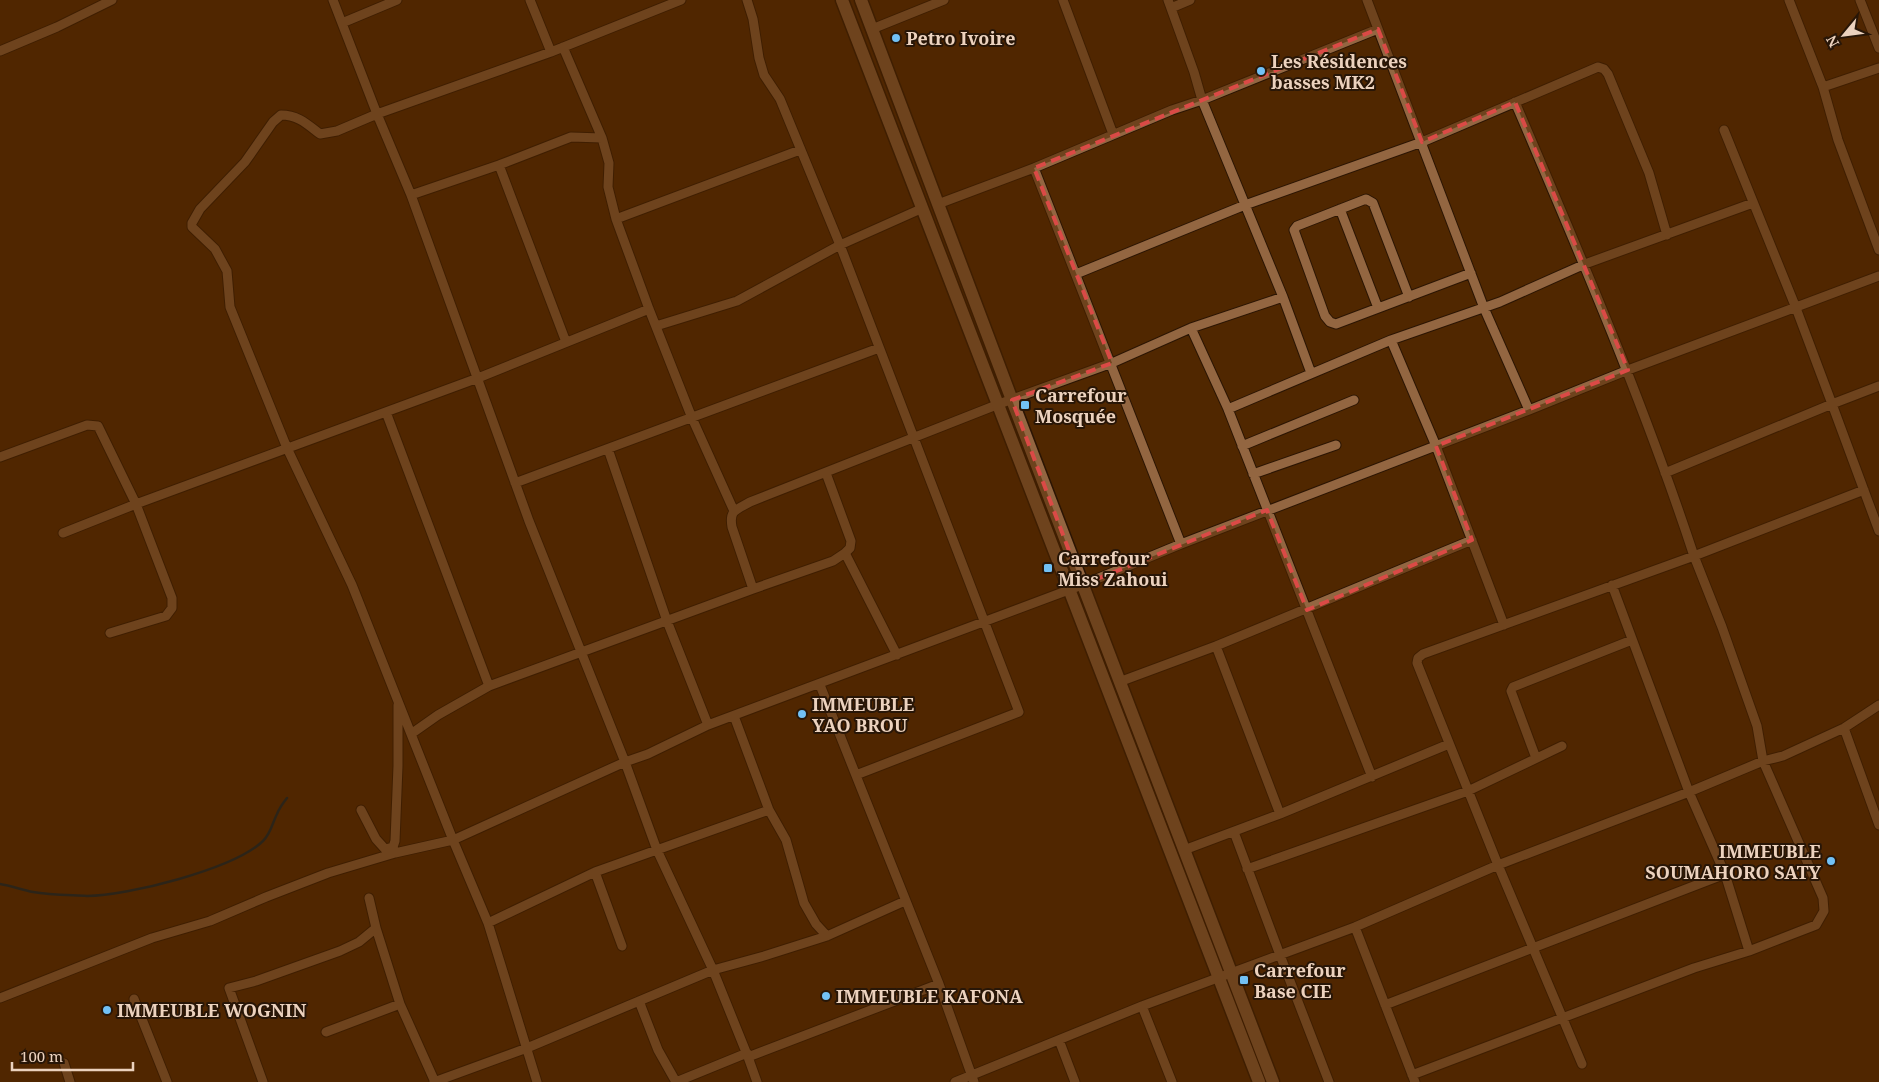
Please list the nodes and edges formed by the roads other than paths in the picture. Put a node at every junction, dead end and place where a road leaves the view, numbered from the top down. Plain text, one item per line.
1 (112, 0) edge
2 (333, 0) edge
3 (397, 0) edge
4 (530, 0) edge
5 (681, 0) edge
6 (746, 0) edge
7 (842, 0) edge
8 (861, 0) edge
9 (944, 0) edge
10 (1063, 0) edge
11 (1190, 0) edge
12 (1367, 0) edge
13 (1789, 0) edge
14 (1860, 0) edge
15 (1169, 4) edge
16 (342, 22) junction
17 (872, 29) junction
18 (1378, 29) junction
19 (564, 47) junction
20 (1879, 48) edge
21 (0, 52) edge
22 (551, 52) junction
23 (1879, 68) edge
24 (1823, 87) junction
25 (1202, 100) junction
26 (1515, 102) junction
27 (377, 114) junction
28 (1724, 130) dead end
29 (1114, 134) junction
30 (602, 138) junction
31 (1422, 142) junction
32 (800, 150) junction
33 (499, 166) junction
34 (1034, 168) junction
35 (411, 195) junction
36 (1753, 203) junction
37 (938, 204) junction
38 (1245, 205) junction
39 (923, 208) junction
40 (1340, 209) junction
41 (616, 219) junction
42 (1667, 235) junction
43 (840, 245) junction
44 (1879, 250) edge
45 (1585, 264) junction
46 (1471, 272) junction
47 (1076, 274) junction
48 (1879, 276) edge
49 (1409, 296) junction
50 (1283, 297) junction
51 (649, 308) junction
52 (1378, 308) junction
53 (1484, 308) junction
54 (1796, 308) junction
55 (656, 326) junction
56 (1191, 328) junction
57 (1392, 340) junction
58 (566, 342) junction
59 (879, 348) junction
60 (1112, 363) junction
61 (1628, 370) junction
62 (1311, 373) junction
63 (478, 378) junction
64 (1879, 386) edge
65 (1012, 400) junction
66 (1354, 400) dead end
67 (999, 404) junction
68 (1832, 404) junction
69 (1228, 409) junction
70 (1529, 410) junction
71 (386, 412) junction
72 (692, 418) junction
73 (913, 438) junction
74 (1336, 445) dead end
75 (1242, 446) junction
76 (1436, 446) junction
77 (287, 448) junction
78 (608, 449) junction
79 (0, 456) edge
80 (826, 473) junction
81 (1665, 473) junction
82 (1253, 474) junction
83 (515, 483) junction
84 (1864, 490) junction
85 (136, 504) junction
86 (734, 510) junction
87 (1268, 510) junction
88 (1879, 531) edge
89 (63, 533) dead end
90 (1472, 540) junction
91 (1181, 544) junction
92 (845, 553) junction
93 (1694, 556) junction
94 (1082, 585) junction
95 (1612, 585) junction
96 (753, 589) junction
97 (1070, 590) junction
98 (1307, 610) junction
99 (667, 621) junction
100 (985, 622) junction
101 (1504, 625) junction
102 (110, 633) dead end
103 (1632, 640) junction
104 (1216, 646) junction
105 (581, 652) junction
106 (897, 656) junction
107 (1119, 682) junction
108 (820, 685) junction
109 (489, 686) junction
110 (398, 700) junction
111 (1879, 705) edge
112 (734, 716) junction
113 (708, 725) junction
114 (1844, 728) junction
115 (411, 734) junction
116 (1450, 744) junction
117 (1562, 746) dead end
118 (1536, 758) junction
119 (1763, 761) junction
120 (625, 762) junction
121 (856, 775) junction
122 (1372, 777) junction
123 (1468, 791) junction
124 (1689, 792) junction
125 (361, 810) dead end
126 (769, 810) junction
127 (1280, 814) junction
128 (1879, 825) edge
129 (1234, 832) junction
130 (453, 840) junction
131 (394, 850) junction
132 (657, 850) junction
133 (1184, 850) junction
134 (1498, 865) junction
135 (1247, 868) junction
136 (595, 872) junction
137 (1725, 874) junction
138 (369, 898) dead end
139 (906, 901) junction
140 (488, 923) junction
141 (376, 928) junction
142 (1355, 928) junction
143 (826, 936) junction
144 (622, 946) dead end
145 (1532, 947) junction
146 (1749, 951) junction
147 (1280, 955) junction
148 (713, 970) junction
149 (1224, 975) junction
150 (939, 984) junction
151 (0, 998) edge
152 (134, 999) dead end
153 (639, 1001) junction
154 (400, 1004) junction
155 (1385, 1005) junction
156 (1142, 1006) junction
157 (1562, 1018) junction
158 (326, 1032) dead end
159 (1059, 1040) junction
160 (527, 1048) junction
161 (748, 1055) junction
162 (64, 1063) dead end
163 (1582, 1064) dead end
164 (973, 1079) edge
165 (1414, 1079) edge
166 (70, 1082) edge
167 (167, 1082) edge
168 (263, 1082) edge
169 (434, 1082) edge
170 (537, 1082) edge
171 (676, 1082) edge
172 (757, 1082) edge
173 (955, 1082) edge
174 (1075, 1082) edge
175 (1172, 1082) edge
176 (1259, 1082) edge
177 (1273, 1082) edge
178 (1330, 1082) edge

1 - 21 street
2 - 16 street
3 - 16 street
4 - 22 street
5 - 19 street
6 - 32 street
7 - 39 main road
8 - 17 main road
9 - 17 street
10 - 29 street
11 - 15 street
12 - 18 street
13 - 24 street
14 - 20 street
15 - 25 street
16 - 27 street
17 - 37 main road
18 - 25 street
18 - 31 street
19 - 22 street
19 - 30 street
22 - 27 street
23 - 24 street
24 - 44 street
25 - 29 street
25 - 38 street
26 - 31 street
26 - 42 street
26 - 45 street
27 - 35 street
27 - 77 street
28 - 36 street
29 - 34 street
30 - 33 street
30 - 41 street
31 - 38 street
31 - 46 street
32 - 41 street
32 - 43 street
33 - 35 street
33 - 58 street
34 - 37 street
34 - 47 street
35 - 63 street
36 - 42 street
36 - 54 street
37 - 65 main road
38 - 47 street
38 - 50 street
39 - 43 street
39 - 67 main road
40 - 49 street
40 - 52 street
40 - 52 street
41 - 51 street
42 - 45 street
43 - 55 street
43 - 59 street
45 - 53 street
45 - 61 street
46 - 49 street
46 - 53 street
47 - 60 street
48 - 54 street
49 - 52 street
50 - 56 street
50 - 62 street
51 - 55 street
51 - 58 street
53 - 57 street
53 - 70 street
54 - 61 street
54 - 68 street
55 - 72 street
56 - 60 street
56 - 69 street
57 - 62 street
57 - 76 street
58 - 63 street
59 - 72 street
59 - 73 street
60 - 65 street
60 - 91 street
61 - 70 street
61 - 81 street
62 - 69 street
63 - 71 street
63 - 83 street
64 - 68 street
65 - 67 street
65 - 94 main road
66 - 75 street
67 - 73 street
67 - 97 main road
68 - 81 street
68 - 84 street
69 - 75 street
70 - 76 street
71 - 77 street
71 - 109 street
72 - 78 street
72 - 86 street
73 - 80 street
73 - 100 street
74 - 82 street
75 - 82 street
76 - 87 street
76 - 90 street
77 - 85 street
77 - 110 street
78 - 83 street
78 - 99 street
79 - 85 street
80 - 86 street
80 - 92 street
81 - 93 street
82 - 87 street
83 - 105 street
84 - 88 street
84 - 93 street
85 - 89 street
85 - 102 street
86 - 96 street
87 - 91 street
87 - 98 street
90 - 98 street
90 - 101 street
91 - 94 street
92 - 96 street
92 - 106 street
93 - 95 street
93 - 119 street
94 - 97 street
94 - 107 main road
95 - 101 street
95 - 103 street
96 - 99 street
97 - 100 street
97 - 149 main road
98 - 104 street
98 - 122 street
99 - 105 street
99 - 113 street
100 - 106 street
100 - 121 street
101 - 116 street
103 - 118 street
103 - 124 street
104 - 107 street
104 - 127 street
105 - 109 street
105 - 120 street
106 - 108 street
107 - 133 main road
108 - 112 street
108 - 121 street
109 - 115 street
110 - 115 street
110 - 131 street
111 - 114 street
112 - 113 street
112 - 126 street
113 - 120 street
114 - 119 street
114 - 128 street
115 - 130 street
116 - 122 street
116 - 123 street
117 - 118 street
118 - 123 street
119 - 124 street
119 - 146 street
120 - 130 street
120 - 132 street
121 - 139 street
122 - 127 street
123 - 134 street
123 - 135 street
124 - 134 street
124 - 137 street
125 - 131 street
126 - 132 street
126 - 143 street
127 - 129 street
129 - 133 street
129 - 135 street
130 - 131 street
130 - 140 street
131 - 151 street
132 - 136 street
132 - 148 street
133 - 149 main road
134 - 142 street
134 - 145 street
135 - 147 street
136 - 140 street
136 - 144 street
137 - 145 street
137 - 146 street
138 - 141 street
139 - 143 street
139 - 150 street
140 - 160 street
141 - 154 street
141 - 168 street
142 - 147 street
142 - 155 street
143 - 148 street
145 - 155 street
145 - 157 street
146 - 157 street
147 - 149 street
147 - 178 street
148 - 153 street
148 - 161 street
149 - 156 street
149 - 176 main road
149 - 177 main road
150 - 161 street
150 - 164 street
152 - 167 street
153 - 160 street
153 - 171 street
154 - 158 street
154 - 169 street
155 - 165 street
156 - 159 street
156 - 175 street
157 - 163 street
157 - 165 street
159 - 164 street
159 - 174 street
160 - 169 street
160 - 170 street
161 - 171 street
161 - 172 street
162 - 166 street
164 - 173 street

